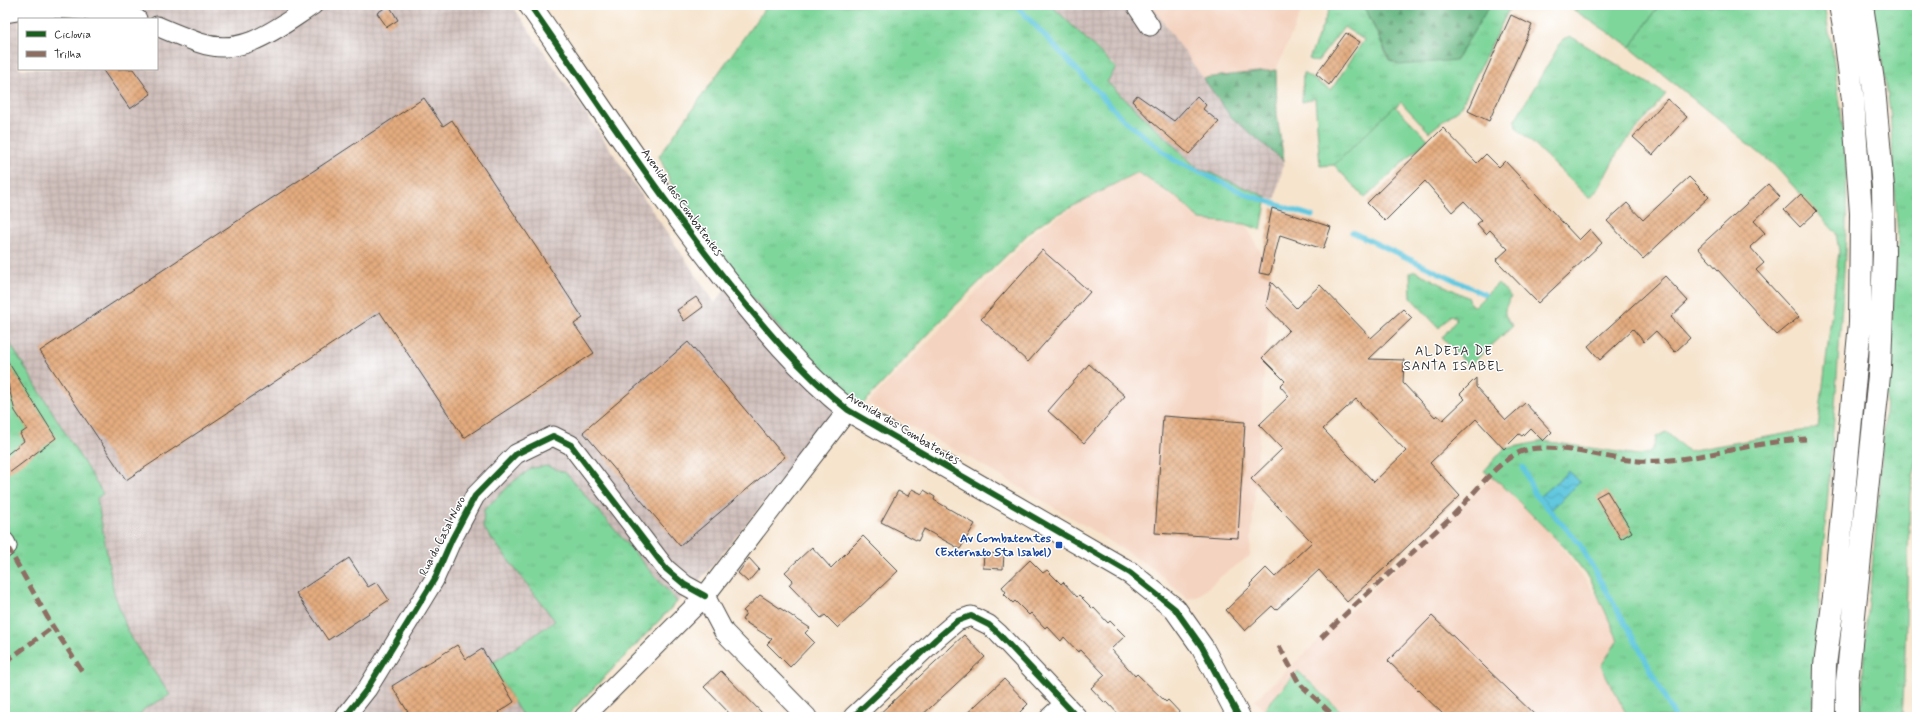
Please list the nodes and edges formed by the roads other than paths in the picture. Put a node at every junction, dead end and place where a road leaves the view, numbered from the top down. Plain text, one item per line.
1 (313, 5) edge
2 (530, 5) edge
3 (1136, 5) edge
4 (1840, 5) edge
5 (1862, 5) edge
6 (5, 13) edge
7 (131, 18) edge
8 (158, 26) edge
9 (1150, 26) dead end
10 (848, 410) junction
11 (5, 542) edge
12 (5, 548) edge
13 (705, 596) junction
14 (1070, 710) edge
15 (345, 717) edge
16 (584, 717) edge
17 (807, 717) edge
18 (853, 717) edge
19 (1050, 717) edge
20 (1239, 717) edge
21 (1824, 717) edge
22 (1847, 717) edge

1 - 8 street
2 - 10 main road, Avenida dos Combatentes
3 - 9 street
4 - 21 main road
5 - 22 main road
6 - 7 street
10 - 13 street
10 - 20 main road, Avenida dos Combatentes
11 - 12 street
13 - 15 street, Rua do Casal Novo
13 - 16 street
13 - 17 street
14 - 18 street
14 - 19 street

